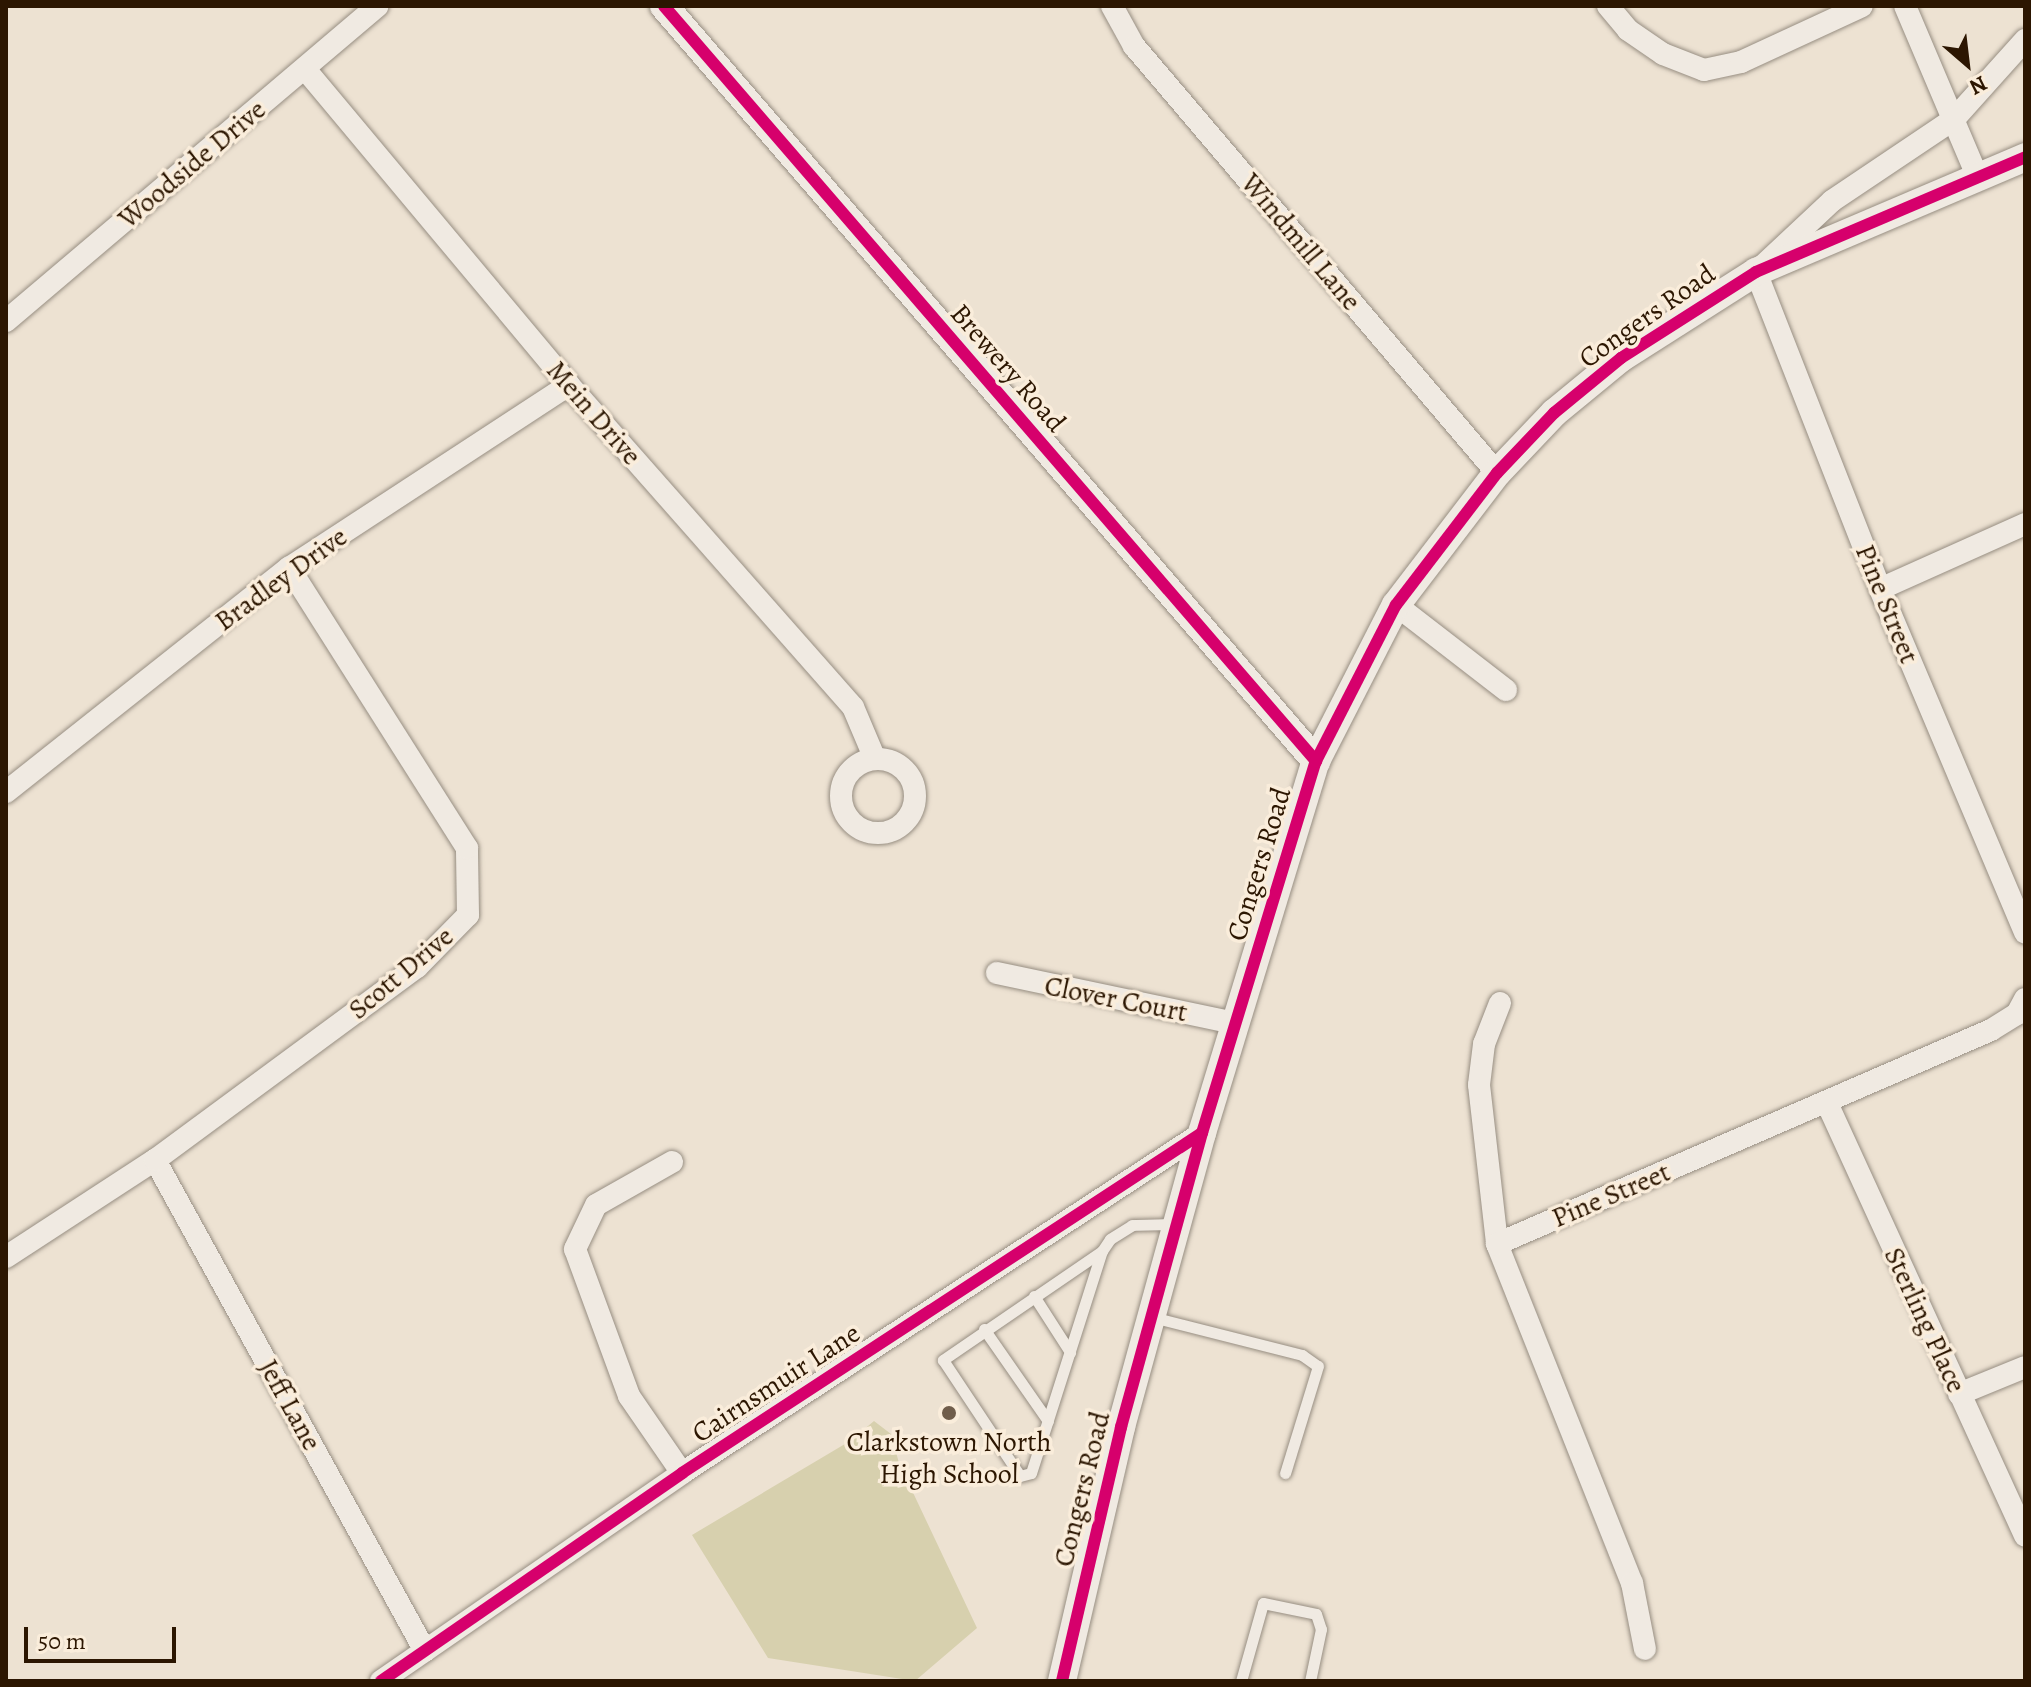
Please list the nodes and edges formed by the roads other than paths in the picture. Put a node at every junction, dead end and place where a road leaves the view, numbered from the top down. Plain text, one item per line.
1 (377, 6) edge
2 (664, 6) edge
3 (1112, 6) edge
4 (1608, 6) edge
5 (1862, 6) edge
6 (1905, 6) edge
7 (2025, 40) edge
8 (305, 69) junction
9 (1954, 119) junction
10 (2025, 157) edge
11 (1977, 176) junction
12 (1756, 272) junction
13 (6, 321) edge
14 (569, 385) junction
15 (1497, 473) junction
16 (2025, 524) edge
17 (289, 568) junction
18 (1880, 589) junction
19 (1396, 605) junction
20 (1506, 690) dead end
21 (875, 759) dead end
22 (1316, 761) junction
23 (6, 792) edge
24 (2016, 887) edge
25 (2025, 933) edge
26 (997, 973) dead end
27 (2025, 999) edge
28 (1500, 1003) dead end
29 (1235, 1023) junction
30 (1827, 1103) junction
31 (1202, 1133) junction
32 (155, 1160) junction
33 (672, 1162) dead end
34 (1177, 1224) junction
35 (1497, 1244) junction
36 (1102, 1251) junction
37 (6, 1257) edge
38 (1034, 1296) junction
39 (1152, 1317) junction
40 (984, 1329) junction
41 (1070, 1352) junction
42 (2025, 1367) edge
43 (1959, 1394) junction
44 (1048, 1421) junction
45 (682, 1473) junction
46 (1285, 1473) dead end
47 (2025, 1536) edge
48 (1645, 1649) dead end
49 (425, 1651) junction
50 (381, 1681) edge
51 (1062, 1681) edge
52 (1241, 1681) edge
53 (1310, 1681) edge

1 - 8 street, Woodside Drive
2 - 22 street, Brewery Road
3 - 15 street, Windmill Lane
4 - 5 street
6 - 9 street
7 - 9 street
8 - 13 street, Woodside Drive
8 - 14 street, Mein Drive
9 - 11 street
9 - 12 street
10 - 11 street, Congers Road
11 - 12 street, Congers Road
12 - 15 street, Congers Road
12 - 18 street, Pine Street
14 - 17 street, Bradley Drive
14 - 21 street, Mein Drive
15 - 19 street, Congers Road
16 - 18 street
17 - 23 street, Bradley Drive
17 - 32 street, Scott Drive
18 - 24 street, Pine Street
19 - 20 street
19 - 22 street, Congers Road
22 - 29 street, Congers Road
24 - 25 street, Pine Street
26 - 29 street, Clover Court
27 - 30 street, Pine Street
28 - 35 street
29 - 31 street, Congers Road
30 - 35 street, Pine Street
30 - 43 street, Sterling Place
31 - 34 street, Congers Road
31 - 45 street, Cairnsmuir Lane
32 - 37 street, Scott Drive
32 - 49 street, Jeff Lane
33 - 45 street
34 - 36 lane
34 - 39 street, Congers Road
35 - 48 street
36 - 38 lane
36 - 41 lane
38 - 40 lane
38 - 41 lane
39 - 46 lane
39 - 51 street, Congers Road
40 - 44 lane
40 - 44 lane
41 - 44 lane
42 - 43 street
43 - 47 street, Sterling Place
45 - 49 street, Cairnsmuir Lane
49 - 50 street, Cairnsmuir Lane
52 - 53 lane

